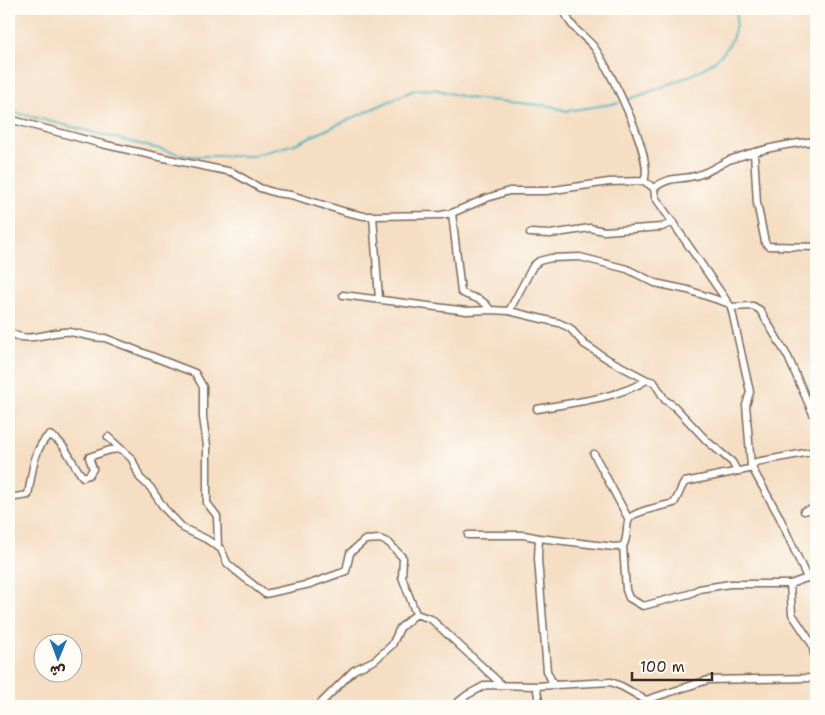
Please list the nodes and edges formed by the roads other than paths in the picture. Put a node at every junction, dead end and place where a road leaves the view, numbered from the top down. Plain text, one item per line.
1 (562, 9) edge
2 (9, 120) edge
3 (816, 141) edge
4 (754, 152) junction
5 (644, 181) junction
6 (654, 188) junction
7 (452, 213) junction
8 (373, 216) junction
9 (673, 222) junction
10 (530, 233) dead end
11 (816, 247) edge
12 (342, 295) dead end
13 (379, 299) junction
14 (729, 305) junction
15 (490, 310) junction
16 (509, 311) junction
17 (9, 331) edge
18 (647, 380) junction
19 (537, 409) dead end
20 (816, 416) edge
21 (108, 437) dead end
22 (121, 450) junction
23 (816, 451) edge
24 (594, 454) dead end
25 (751, 466) junction
26 (737, 471) junction
27 (9, 498) edge
28 (816, 508) edge
29 (804, 511) dead end
30 (629, 520) junction
31 (468, 536) dead end
32 (539, 538) junction
33 (623, 546) junction
34 (218, 547) junction
35 (807, 578) junction
36 (816, 580) edge
37 (790, 584) junction
38 (416, 614) junction
39 (816, 662) edge
40 (816, 675) edge
41 (501, 684) junction
42 (553, 684) junction
43 (536, 686) junction
44 (646, 700) junction
45 (318, 706) edge
46 (453, 706) edge
47 (540, 706) edge
48 (656, 706) edge

1 - 5 street
2 - 8 street
3 - 4 street
4 - 6 street
4 - 11 street
5 - 6 street
5 - 7 street
6 - 9 street
7 - 8 street
7 - 15 street
8 - 13 street
9 - 10 street
9 - 14 street
12 - 13 street
13 - 15 street
14 - 16 street
14 - 20 street
14 - 25 street
15 - 16 street
16 - 18 street
17 - 34 street
18 - 19 street
18 - 26 street
21 - 22 street
22 - 27 street
22 - 34 street
23 - 25 street
24 - 30 street
25 - 26 street
25 - 35 street
26 - 30 street
28 - 29 street
30 - 33 street
31 - 32 street
32 - 33 street
32 - 42 street
33 - 37 street
34 - 38 street
35 - 36 street
35 - 37 street
37 - 39 street
38 - 41 street
38 - 45 street
40 - 44 street
41 - 43 street
41 - 46 street
42 - 43 street
42 - 44 street
43 - 47 street
44 - 48 street

